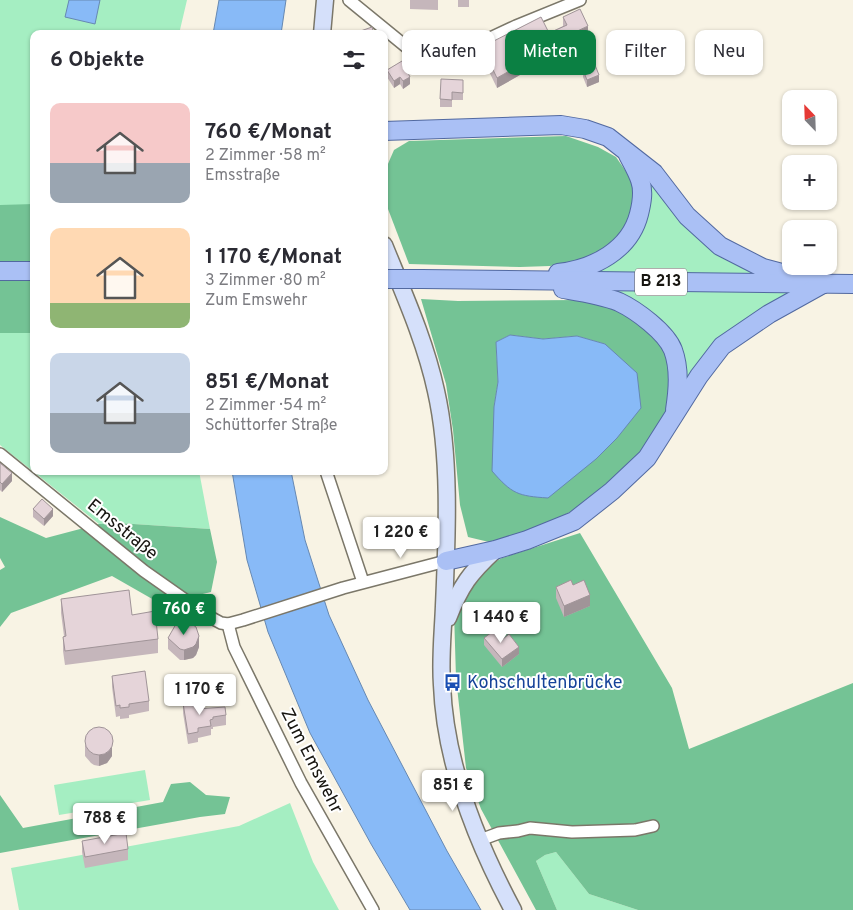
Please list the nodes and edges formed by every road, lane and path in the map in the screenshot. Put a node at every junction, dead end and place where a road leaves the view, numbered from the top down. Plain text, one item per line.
1 (325, 0) edge
2 (349, 0) edge
3 (580, 0) edge
4 (322, 30) edge
5 (386, 30) edge
6 (388, 32) edge
7 (388, 135) edge
8 (627, 153) junction
9 (388, 255) edge
10 (0, 271) edge
11 (30, 272) edge
12 (388, 279) edge
13 (498, 280) junction
14 (823, 284) junction
15 (853, 284) edge
16 (674, 418) junction
17 (0, 454) edge
18 (327, 475) edge
19 (495, 550) junction
20 (446, 561) junction
21 (363, 582) junction
22 (228, 624) junction
23 (442, 634) junction
24 (653, 826) dead end
25 (480, 840) junction
26 (373, 910) edge
27 (513, 910) edge

1 - 4 main road
2 - 5 street
3 - 6 street
7 - 8 main road
8 - 13 main road
8 - 14 main road
9 - 20 main road
10 - 11 main road
12 - 13 main road, B 213, bridge
13 - 14 main road, B 213
13 - 16 main road
14 - 15 main road, B 213
14 - 16 main road
16 - 19 main road
17 - 22 street, Emsstraße
18 - 21 street
19 - 20 main road
19 - 23 main road
20 - 21 street
20 - 23 main road
21 - 22 street
22 - 26 street, Zum Emswehr
23 - 25 main road
24 - 25 street
25 - 27 main road

